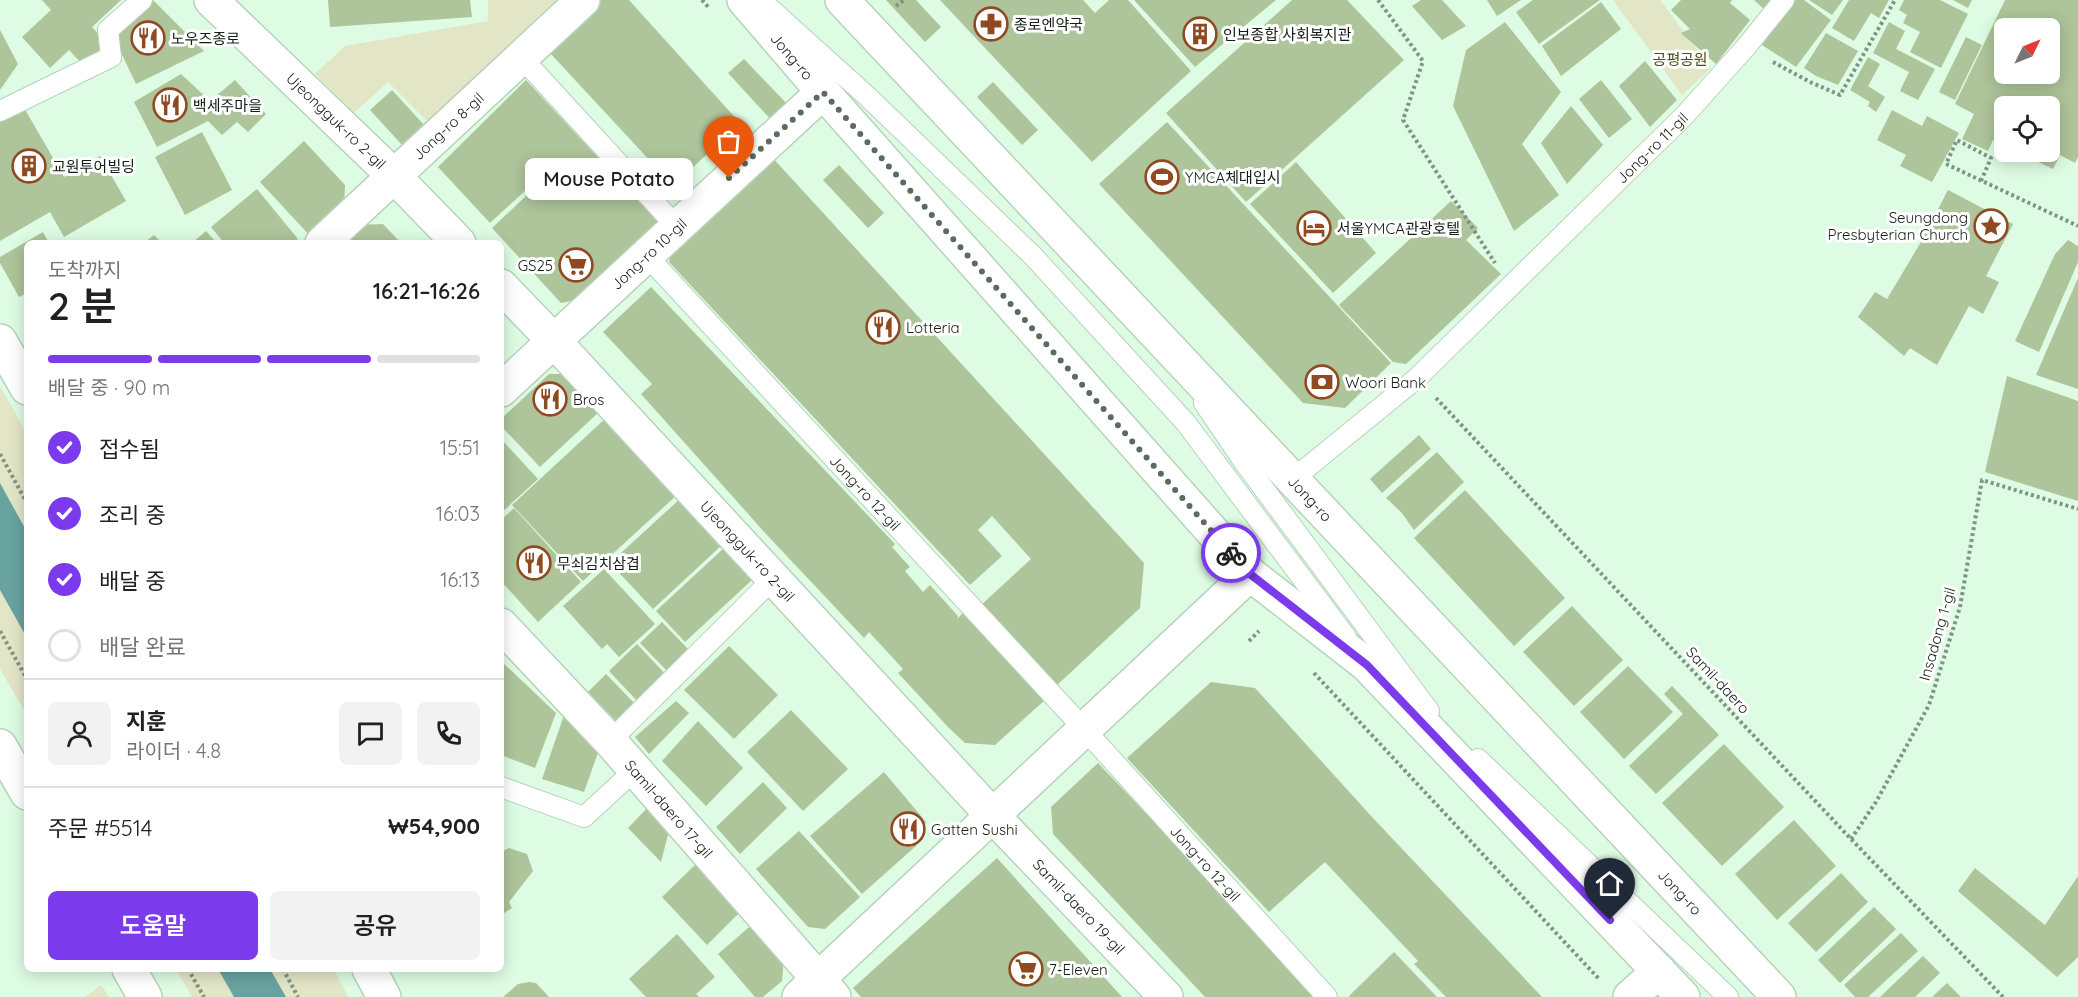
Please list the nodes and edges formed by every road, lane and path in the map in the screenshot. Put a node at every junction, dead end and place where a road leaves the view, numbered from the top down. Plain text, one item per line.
1 (142, 0) edge
2 (211, 0) edge
3 (583, 0) edge
4 (744, 0) edge
5 (761, 0) edge
6 (842, 0) edge
7 (1378, 0) edge
8 (1784, 0) edge
9 (1895, 0) edge
10 (1746, 47) junction
11 (521, 57) junction
12 (823, 92) junction
13 (0, 111) edge
14 (393, 175) junction
15 (1981, 181) junction
16 (2078, 226) edge
17 (677, 227) junction
18 (325, 240) edge
19 (456, 240) edge
20 (647, 256) junction
21 (1510, 285) junction
22 (504, 289) edge
23 (1158, 337) junction
24 (0, 341) edge
25 (554, 341) junction
26 (1417, 378) junction
27 (24, 383) edge
28 (504, 387) edge
29 (0, 454) edge
30 (1293, 479) junction
31 (24, 498) edge
32 (2078, 509) edge
33 (1250, 574) junction
34 (773, 579) junction
35 (504, 628) edge
36 (0, 631) edge
37 (1259, 631) dead end
38 (1249, 641) dead end
39 (1367, 665) junction
40 (24, 674) edge
41 (1085, 730) junction
42 (610, 741) junction
43 (0, 746) edge
44 (635, 770) junction
45 (24, 788) edge
46 (504, 788) edge
47 (993, 816) junction
48 (1851, 839) junction
49 (1659, 971) junction
50 (131, 972) edge
51 (190, 972) edge
52 (285, 972) edge
53 (371, 972) edge
54 (817, 991) edge
55 (145, 997) edge
56 (204, 997) edge
57 (298, 997) edge
58 (384, 997) edge
59 (1166, 997) edge
60 (1327, 997) edge
61 (1630, 997) edge
62 (1683, 997) edge
63 (1728, 997) edge
64 (1779, 997) edge
65 (2003, 997) edge

1 - 13 lane
2 - 14 street, Ujeongguk-ro 2-gil
3 - 11 street, Jong-ro 8-gil
4 - 12 street, Jong-ro
5 - 39 lane
6 - 23 street, Jong-ro
7 - 21 path
8 - 10 lane, Jong-ro 11-gil
9 - 10 path
10 - 21 lane, Jong-ro 11-gil
11 - 14 street, Jong-ro 8-gil
11 - 17 lane
12 - 17 street, Jong-ro 10-gil
12 - 33 street, Jong-ro
14 - 18 street, Jong-ro 8-gil
14 - 19 street, Ujeongguk-ro 2-gil
15 - 15 path
15 - 16 path
17 - 20 street, Jong-ro 10-gil
20 - 25 street, Jong-ro 10-gil
20 - 41 lane, Jong-ro 12-gil
21 - 26 lane, Jong-ro 11-gil
22 - 25 street, Ujeongguk-ro 2-gil
23 - 30 street, Jong-ro
23 - 63 lane
24 - 27 street
25 - 28 street, Jong-ro 10-gil
25 - 34 street, Ujeongguk-ro 2-gil
26 - 30 lane, Jong-ro 11-gil
26 - 48 path, Samil-daero
29 - 31 path
30 - 64 street, Jong-ro
32 - 48 path, Insadong 1-gil
33 - 39 street, Jong-ro
33 - 41 street
34 - 42 lane
34 - 47 street, Ujeongguk-ro 2-gil
35 - 42 street, Samil-daero 17-gil
36 - 40 path
37 - 38 path
39 - 49 street, Jong-ro
41 - 47 street
41 - 60 lane, Jong-ro 12-gil
42 - 44 street, Samil-daero 17-gil
43 - 45 street
44 - 46 lane
44 - 54 street, Samil-daero 17-gil
47 - 54 street
47 - 59 street, Samil-daero 19-gil
48 - 65 path, Samil-daero
49 - 61 street
49 - 62 street, Jong-ro
50 - 55 street
51 - 56 path
52 - 57 path
53 - 58 street

